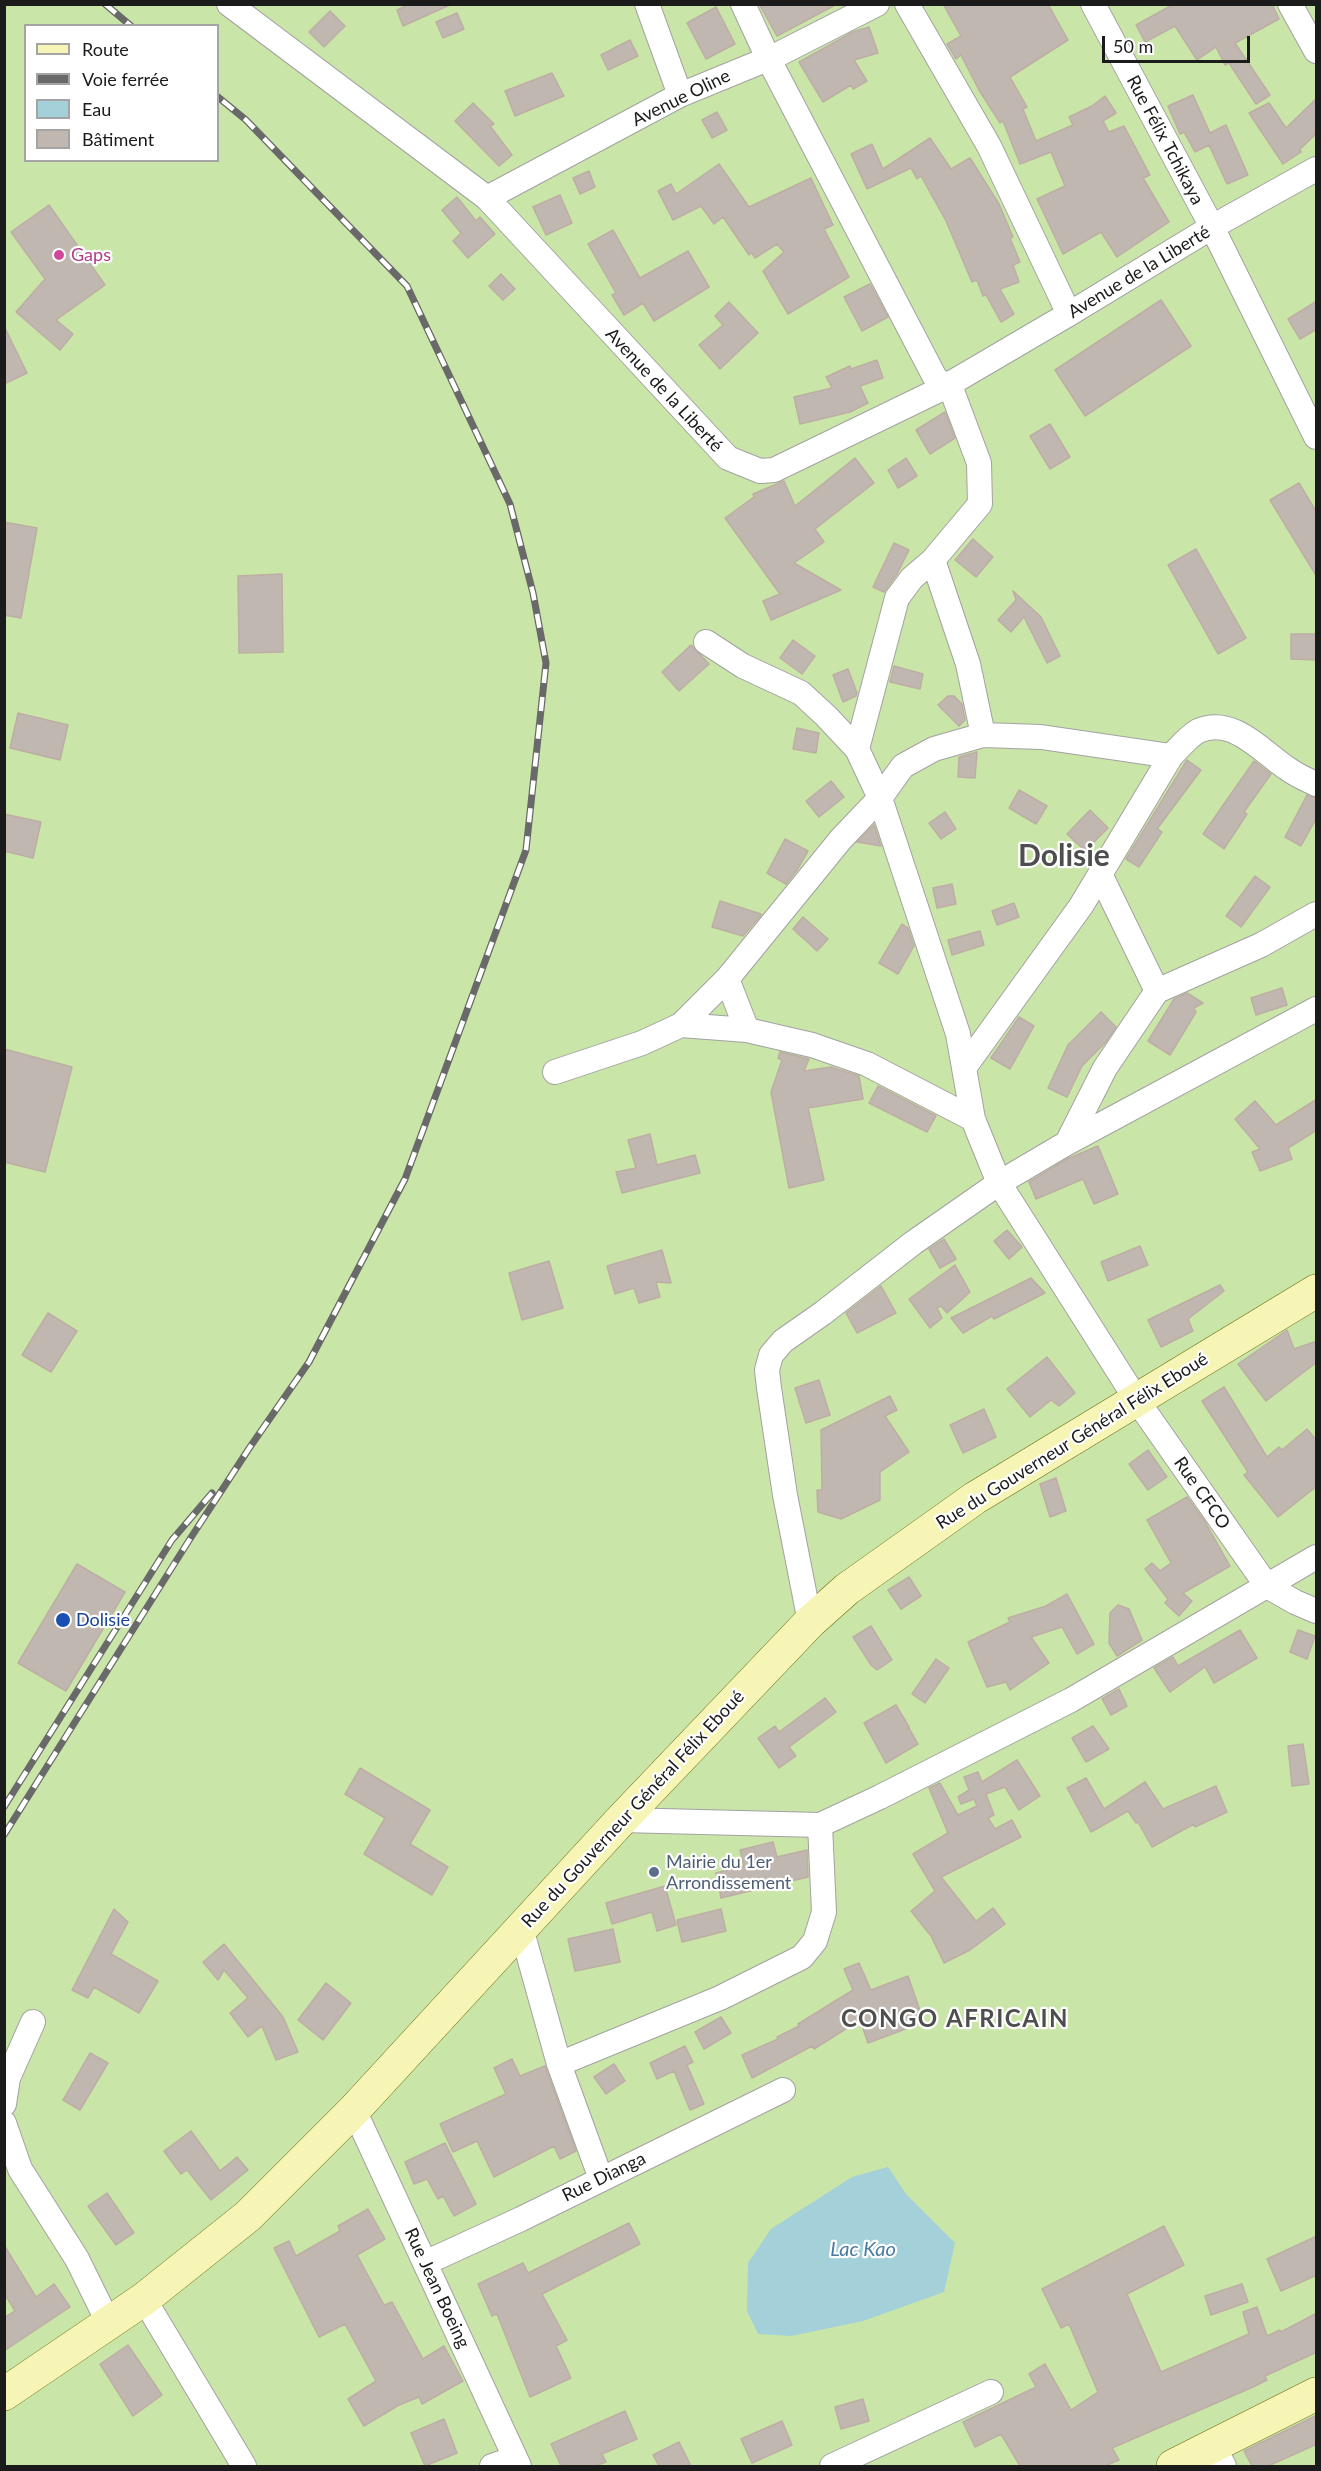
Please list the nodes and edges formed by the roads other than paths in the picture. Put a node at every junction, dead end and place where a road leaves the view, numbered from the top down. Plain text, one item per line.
1 (229, 4) edge
2 (647, 4) edge
3 (743, 4) edge
4 (877, 4) edge
5 (907, 4) edge
6 (1093, 4) edge
7 (1290, 4) edge
8 (1317, 51) edge
9 (768, 58) junction
10 (680, 95) junction
11 (1317, 169) edge
12 (487, 198) junction
13 (1212, 227) junction
14 (1069, 315) junction
15 (945, 386) junction
16 (1317, 437) edge
17 (933, 560) junction
18 (706, 642) dead end
19 (983, 735) junction
20 (857, 749) junction
21 (1171, 756) junction
22 (1317, 784) edge
23 (880, 798) junction
24 (1100, 874) junction
25 (1317, 914) edge
26 (727, 979) junction
27 (1157, 991) junction
28 (1317, 1009) edge
29 (681, 1025) junction
30 (747, 1030) junction
31 (964, 1068) junction
32 (555, 1072) dead end
33 (974, 1119) junction
34 (1067, 1143) junction
35 (999, 1183) junction
36 (1317, 1291) edge
37 (1136, 1400) junction
38 (1317, 1557) edge
39 (1267, 1586) junction
40 (1306, 1600) edge
41 (1317, 1611) edge
42 (810, 1622) junction
43 (621, 1820) junction
44 (820, 1825) junction
45 (521, 1928) junction
46 (33, 2022) dead end
47 (558, 2064) junction
48 (783, 2090) dead end
49 (4, 2103) edge
50 (354, 2110) junction
51 (4, 2123) edge
52 (601, 2179) junction
53 (425, 2263) junction
54 (144, 2299) junction
55 (108, 2322) junction
56 (991, 2392) dead end
57 (4, 2394) edge
58 (1317, 2394) edge
59 (1219, 2457) edge
60 (517, 2462) edge
61 (244, 2466) edge
62 (492, 2466) edge
63 (832, 2466) edge
64 (1173, 2466) edge

1 - 12 street, Avenue de la Liberté
2 - 10 street
3 - 9 street
4 - 9 street, Avenue Oline
5 - 14 street
6 - 13 street, Rue Félix Tchikaya
7 - 8 street
9 - 10 street, Avenue Oline
9 - 15 street
10 - 12 street, Avenue Oline
11 - 13 street, Avenue de la Liberté
12 - 15 street, Avenue de la Liberté
13 - 14 street, Avenue de la Liberté
13 - 16 street, Rue Félix Tchikaya
14 - 15 street, Avenue de la Liberté
15 - 17 street
17 - 19 street
17 - 20 street
18 - 20 street, Rue CFCO
19 - 21 street
19 - 23 street
20 - 23 street, Rue CFCO
21 - 22 street
21 - 24 street
23 - 26 street
23 - 31 street, Rue CFCO
24 - 27 street
24 - 31 street
25 - 27 street
26 - 29 street
26 - 30 street
27 - 34 street
28 - 34 street
29 - 30 street
29 - 32 street
30 - 33 street
31 - 33 street, Rue CFCO
33 - 35 street, Rue CFCO
34 - 35 street
35 - 37 street, Rue CFCO
35 - 42 street
36 - 37 main road, Rue du Gouverneur Général Félix Eboué
37 - 39 street, Rue CFCO
37 - 42 main road, Rue du Gouverneur Général Félix Eboué
38 - 39 street
39 - 40 street
39 - 44 street
40 - 41 street
42 - 43 main road, Rue du Gouverneur Général Félix Eboué
43 - 44 street
43 - 45 main road, Rue du Gouverneur Général Félix Eboué
44 - 47 street
45 - 47 street
45 - 50 main road, Rue du Gouverneur Général Félix Eboué
46 - 49 street
47 - 52 street
48 - 52 street, Rue Dianga
50 - 53 street, Rue Jean Boeing
50 - 54 main road, Rue du Gouverneur Général Félix Eboué
51 - 55 street
52 - 53 street, Rue Dianga
53 - 60 street, Rue Jean Boeing
54 - 55 main road, Rue du Gouverneur Général Félix Eboué
54 - 61 street
55 - 57 main road, Rue du Gouverneur Général Félix Eboué
56 - 63 street
58 - 59 main road
59 - 64 main road
60 - 62 street

